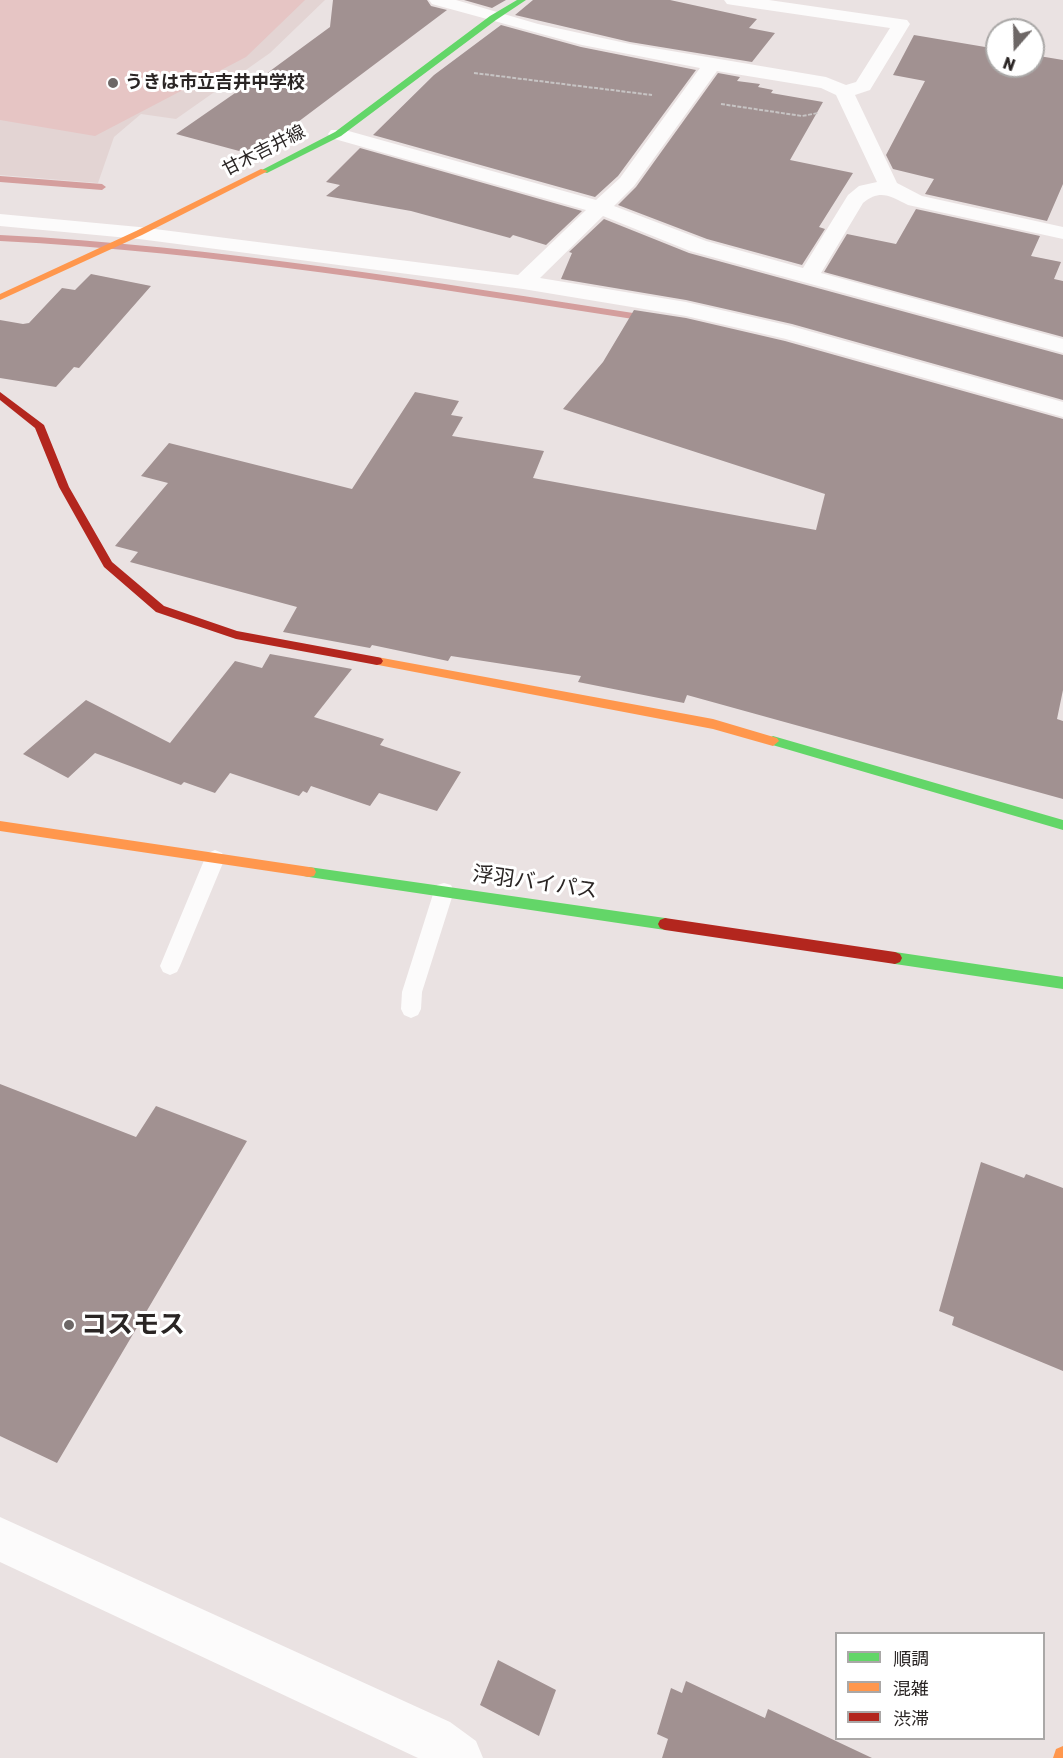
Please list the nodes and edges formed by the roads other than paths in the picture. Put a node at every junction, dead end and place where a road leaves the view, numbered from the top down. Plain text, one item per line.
1 (438, 0) edge
2 (522, 0) edge
3 (733, 0) edge
4 (494, 18) junction
5 (711, 66) junction
6 (848, 99) junction
7 (338, 134) junction
8 (890, 187) junction
9 (601, 208) junction
10 (0, 220) edge
11 (1063, 233) edge
12 (136, 235) junction
13 (808, 277) junction
14 (523, 282) junction
15 (0, 297) edge
16 (1063, 346) edge
17 (0, 395) edge
18 (1063, 410) edge
19 (1063, 825) edge
20 (0, 826) edge
21 (215, 858) junction
22 (444, 891) junction
23 (171, 966) dead end
24 (1063, 983) edge
25 (411, 1009) dead end
26 (0, 1539) edge
27 (459, 1758) edge

1 - 4 street
2 - 4 main road, 甘木吉井線
3 - 6 street
4 - 5 street
4 - 7 main road, 甘木吉井線
5 - 6 street
5 - 9 street
6 - 8 street
7 - 9 street
7 - 12 main road, 甘木吉井線
8 - 11 street
8 - 13 street
9 - 13 street
9 - 14 street
10 - 12 street
12 - 14 street
12 - 15 main road, 甘木吉井線
13 - 16 street
14 - 18 street
17 - 19 main road
20 - 21 main road, 浮羽バイパス
21 - 22 main road, 浮羽バイパス
21 - 23 lane
22 - 24 main road, 浮羽バイパス
22 - 25 lane
26 - 27 street

